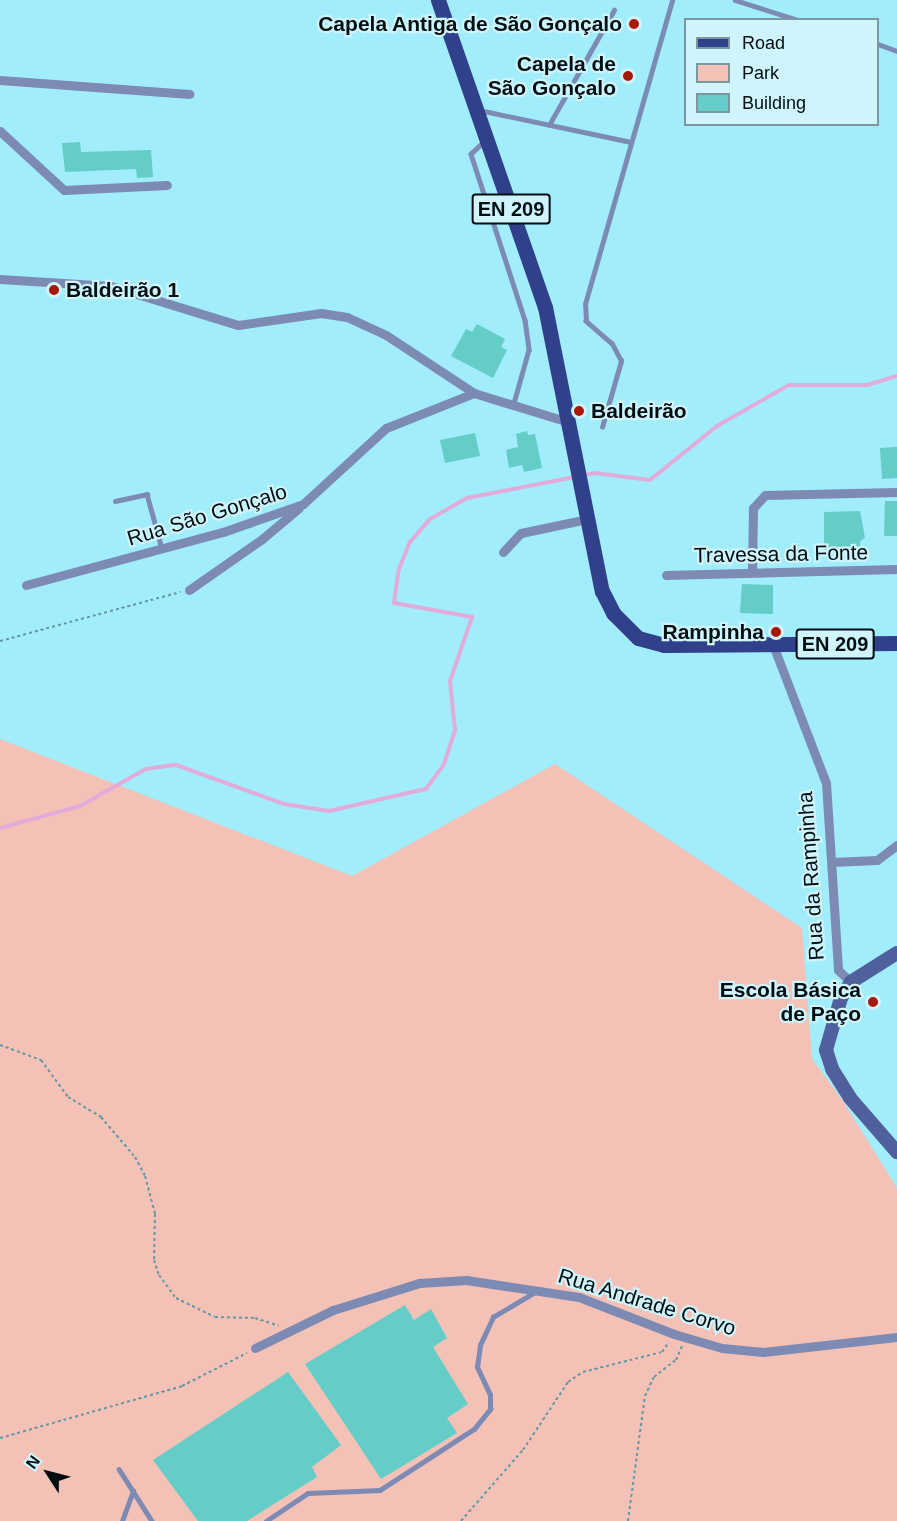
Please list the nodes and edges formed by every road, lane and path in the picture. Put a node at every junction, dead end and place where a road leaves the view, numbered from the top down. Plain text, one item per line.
1 (438, 0) edge
2 (672, 0) edge
3 (735, 0) edge
4 (614, 10) dead end
5 (792, 18) edge
6 (879, 44) edge
7 (897, 51) edge
8 (0, 80) edge
9 (189, 93) dead end
10 (476, 109) junction
11 (549, 125) junction
12 (0, 130) edge
13 (487, 139) junction
14 (631, 142) junction
15 (167, 185) dead end
16 (0, 279) edge
17 (474, 393) junction
18 (513, 406) junction
19 (567, 422) junction
20 (602, 427) dead end
21 (897, 492) edge
22 (115, 501) dead end
23 (303, 504) junction
24 (587, 519) junction
25 (162, 549) junction
26 (503, 552) dead end
27 (897, 569) edge
28 (752, 571) junction
29 (666, 575) dead end
30 (26, 585) dead end
31 (189, 590) joint
32 (0, 641) edge
33 (896, 641) edge
34 (773, 645) junction
35 (897, 844) edge
36 (832, 862) junction
37 (897, 953) edge
38 (851, 982) junction
39 (0, 1045) edge
40 (897, 1152) edge
41 (540, 1289) junction
42 (289, 1331) junction
43 (674, 1334) junction
44 (686, 1335) junction
45 (897, 1337) edge
46 (255, 1348) joint
47 (0, 1438) edge
48 (119, 1469) dead end
49 (133, 1491) junction
50 (122, 1521) edge
51 (152, 1521) edge
52 (266, 1521) edge
53 (461, 1521) edge
54 (628, 1521) edge

1 - 10 main road, EN 209
2 - 14 lane
3 - 5 lane
4 - 11 lane
6 - 7 lane
8 - 9 street
10 - 11 lane
10 - 13 main road, EN 209
11 - 14 lane
12 - 15 street
13 - 18 lane
13 - 19 main road, EN 209
14 - 20 lane
16 - 17 street
17 - 18 street
17 - 23 street, Rua São Gonçalo
18 - 19 street
19 - 24 main road, EN 209
21 - 28 street
22 - 25 lane
23 - 25 street, Rua São Gonçalo
23 - 31 street
24 - 26 street
24 - 34 main road, EN 209
25 - 30 street, Rua São Gonçalo
27 - 28 street, Travessa da Fonte
28 - 29 street, Travessa da Fonte
31 - 32 path
33 - 34 main road, EN 209
34 - 36 street, Rua da Rampinha
35 - 36 street
36 - 38 street, Rua da Rampinha
37 - 38 street
38 - 40 street, Rua da Rampinha
39 - 42 path
41 - 42 street, Rua Andrade Corvo
41 - 43 street, Rua Andrade Corvo
41 - 52 lane
42 - 46 street, Rua Andrade Corvo
43 - 44 street, Rua Andrade Corvo
43 - 53 path
44 - 45 street, Rua Andrade Corvo
44 - 54 path
46 - 47 path
48 - 49 lane
49 - 50 lane
49 - 51 lane

